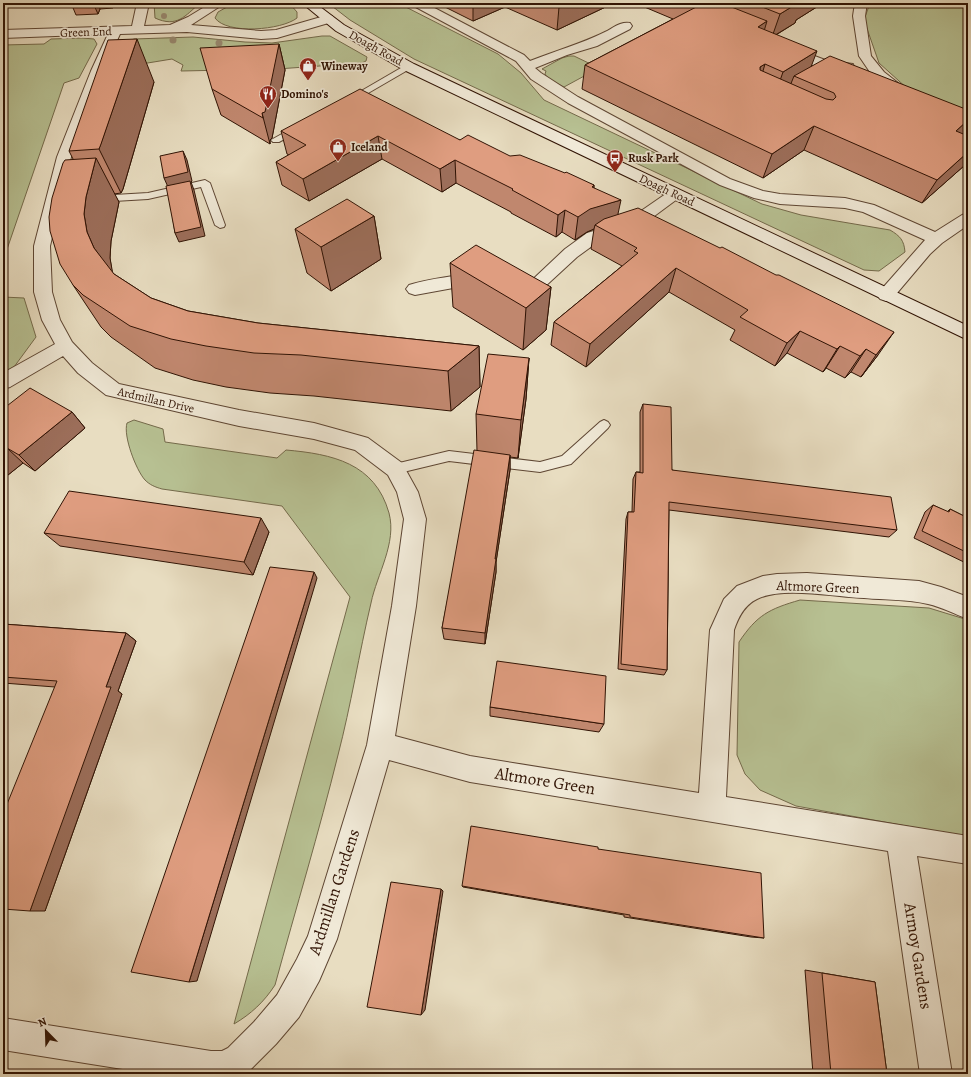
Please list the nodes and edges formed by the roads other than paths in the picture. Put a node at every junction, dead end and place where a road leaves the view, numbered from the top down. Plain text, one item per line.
1 (143, 3) edge
2 (219, 3) edge
3 (308, 3) edge
4 (416, 3) edge
5 (861, 3) edge
6 (208, 10) junction
7 (328, 19) junction
8 (626, 26) dead end
9 (168, 28) junction
10 (116, 30) junction
11 (137, 30) junction
12 (217, 31) junction
13 (3, 34) edge
14 (774, 45) edge
15 (528, 66) junction
16 (871, 66) junction
17 (409, 67) junction
18 (912, 98) edge
19 (337, 107) edge
20 (303, 126) edge
21 (276, 140) dead end
22 (675, 194) junction
23 (88, 200) edge
24 (968, 218) edge
25 (220, 225) dead end
26 (936, 239) junction
27 (415, 289) dead end
28 (886, 295) junction
29 (968, 334) edge
30 (65, 346) junction
31 (3, 382) edge
32 (604, 425) dead end
33 (395, 469) junction
34 (968, 608) edge
35 (380, 745) junction
36 (712, 808) junction
37 (900, 839) junction
38 (968, 850) edge
39 (3, 1034) edge
40 (243, 1067) edge
41 (936, 1074) edge

1 - 11 street
2 - 6 street, Green End
3 - 7 street, Doagh Road
4 - 15 street
5 - 16 street
6 - 9 street, Green End
6 - 12 street
7 - 12 street, Green End
7 - 17 street, Doagh Road
8 - 15 street
9 - 11 street, Green End
9 - 12 street, Green End
10 - 11 street, Green End
10 - 13 street, Green End
10 - 30 street, Ardmillan Drive
14 - 16 street
15 - 26 street
16 - 18 street
17 - 19 lane
17 - 22 street, Doagh Road
20 - 21 lane
22 - 27 street
22 - 28 street, Doagh Road
23 - 25 lane
24 - 26 street
26 - 28 street
28 - 29 street, Doagh Road
30 - 31 street
30 - 33 street, Ardmillan Drive
32 - 33 lane
33 - 35 street, Ardmillan Gardens
34 - 36 street, Altmore Green
35 - 36 street, Altmore Green
35 - 40 street, Ardmillan Gardens
36 - 37 street, Altmore Green
37 - 38 street, Altmore Green
37 - 41 street, Armoy Gardens
39 - 40 street, Ardmillan Gardens

